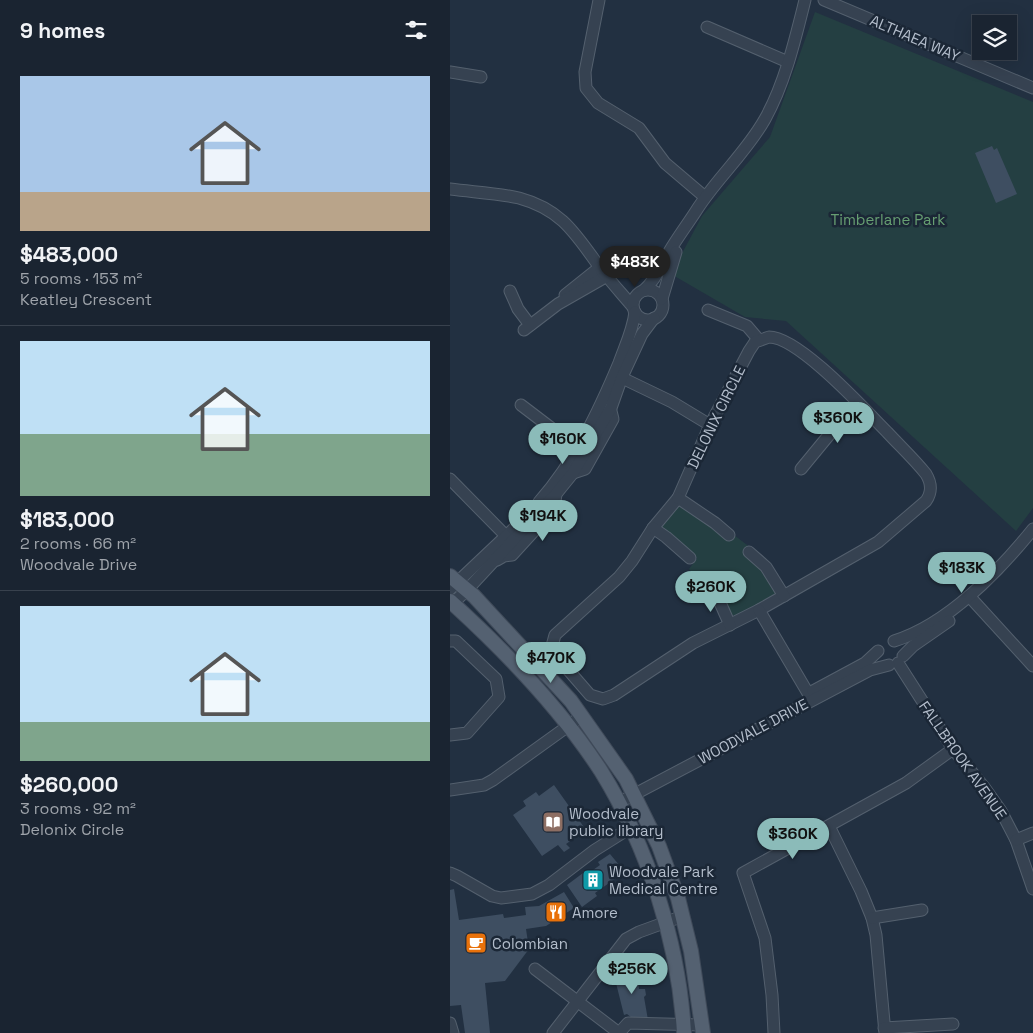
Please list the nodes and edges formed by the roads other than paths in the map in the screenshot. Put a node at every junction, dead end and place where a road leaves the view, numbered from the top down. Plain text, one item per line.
1 (599, 0) edge
2 (805, 0) edge
3 (824, 0) edge
4 (708, 27) dead end
5 (788, 62) junction
6 (450, 72) edge
7 (481, 77) dead end
8 (1033, 88) edge
9 (450, 189) edge
10 (705, 197) junction
11 (686, 228) junction
12 (604, 272) junction
13 (616, 286) junction
14 (510, 291) dead end
15 (642, 292) junction
16 (662, 299) junction
17 (634, 310) junction
18 (708, 310) dead end
19 (654, 318) junction
20 (759, 340) junction
21 (618, 375) junction
22 (859, 404) junction
23 (521, 405) dead end
24 (611, 408) junction
25 (710, 425) junction
26 (582, 451) junction
27 (801, 469) dead end
28 (573, 473) junction
29 (450, 479) edge
30 (556, 494) junction
31 (678, 498) junction
32 (652, 528) junction
33 (1033, 529) edge
34 (729, 535) dead end
35 (509, 539) junction
36 (1033, 541) edge
37 (749, 552) dead end
38 (690, 558) dead end
39 (493, 562) junction
40 (456, 584) edge
41 (714, 589) dead end
42 (784, 596) junction
43 (971, 599) junction
44 (452, 602) edge
45 (760, 610) junction
46 (730, 625) junction
47 (450, 641) edge
48 (894, 641) junction
49 (878, 651) junction
50 (897, 662) junction
51 (1033, 666) edge
52 (810, 697) junction
53 (582, 716) junction
54 (568, 727) junction
55 (450, 735) edge
56 (953, 749) junction
57 (450, 790) edge
58 (631, 792) junction
59 (617, 800) junction
60 (829, 826) junction
61 (630, 828) junction
62 (1033, 833) edge
63 (1016, 840) junction
64 (450, 873) edge
65 (1033, 889) edge
66 (922, 910) dead end
67 (683, 916) junction
68 (872, 918) junction
69 (666, 922) junction
70 (535, 968) dead end
71 (578, 1002) junction
72 (450, 1023) edge
73 (954, 1024) dead end
74 (683, 1029) edge
75 (702, 1029) edge
76 (884, 1031) edge
77 (453, 1033) edge
78 (553, 1033) edge
79 (774, 1033) edge

1 - 10 street
2 - 5 street
3 - 8 street, ALTHAEA WAY
4 - 5 street
5 - 10 street
6 - 7 street
9 - 12 street
10 - 11 street
11 - 15 street
11 - 16 street
12 - 13 street
12 - 14 street
13 - 15 street
13 - 17 street
15 - 16 street
15 - 17 street
16 - 19 street
17 - 19 street
17 - 21 street
18 - 20 street
19 - 21 street
20 - 22 street, DELONIX CIRCLE
20 - 25 street, DELONIX CIRCLE
21 - 24 street
21 - 25 street
21 - 26 street
22 - 27 street
22 - 42 street, DELONIX CIRCLE
23 - 26 street
24 - 26 street
24 - 28 street
25 - 31 street, DELONIX CIRCLE
26 - 28 street
26 - 35 street
28 - 30 street
29 - 35 street
30 - 35 street
30 - 39 street
31 - 32 street, DELONIX CIRCLE
31 - 34 street
32 - 38 street
32 - 46 street, DELONIX CIRCLE
33 - 43 street, WOODVALE DRIVE
35 - 39 street
35 - 40 street
36 - 43 street, WOODVALE DRIVE
37 - 42 street
39 - 40 street
40 - 44 street
40 - 53 main road
41 - 46 street
42 - 45 street, DELONIX CIRCLE
43 - 48 street, WOODVALE DRIVE
43 - 50 street, WOODVALE DRIVE
43 - 51 street
44 - 54 main road
45 - 46 street, DELONIX CIRCLE
45 - 52 street
47 - 55 street
48 - 49 street
48 - 50 street
49 - 50 street
49 - 52 street, WOODVALE DRIVE
50 - 52 street, WOODVALE DRIVE
50 - 56 street, FALLBROOK AVENUE
52 - 58 street, WOODVALE DRIVE
53 - 54 street
53 - 58 main road
54 - 57 street
54 - 59 main road
56 - 60 street
56 - 63 street, FALLBROOK AVENUE
58 - 59 street, WOODVALE DRIVE
58 - 67 main road
59 - 61 main road
60 - 68 street
60 - 79 street
61 - 64 street
61 - 69 main road
62 - 63 street
63 - 65 street, FALLBROOK AVENUE
66 - 68 street
67 - 69 street
67 - 75 main road
68 - 76 street
69 - 71 street
69 - 74 main road
70 - 71 street
71 - 74 street
71 - 78 street
72 - 77 street
73 - 76 street
74 - 75 street

